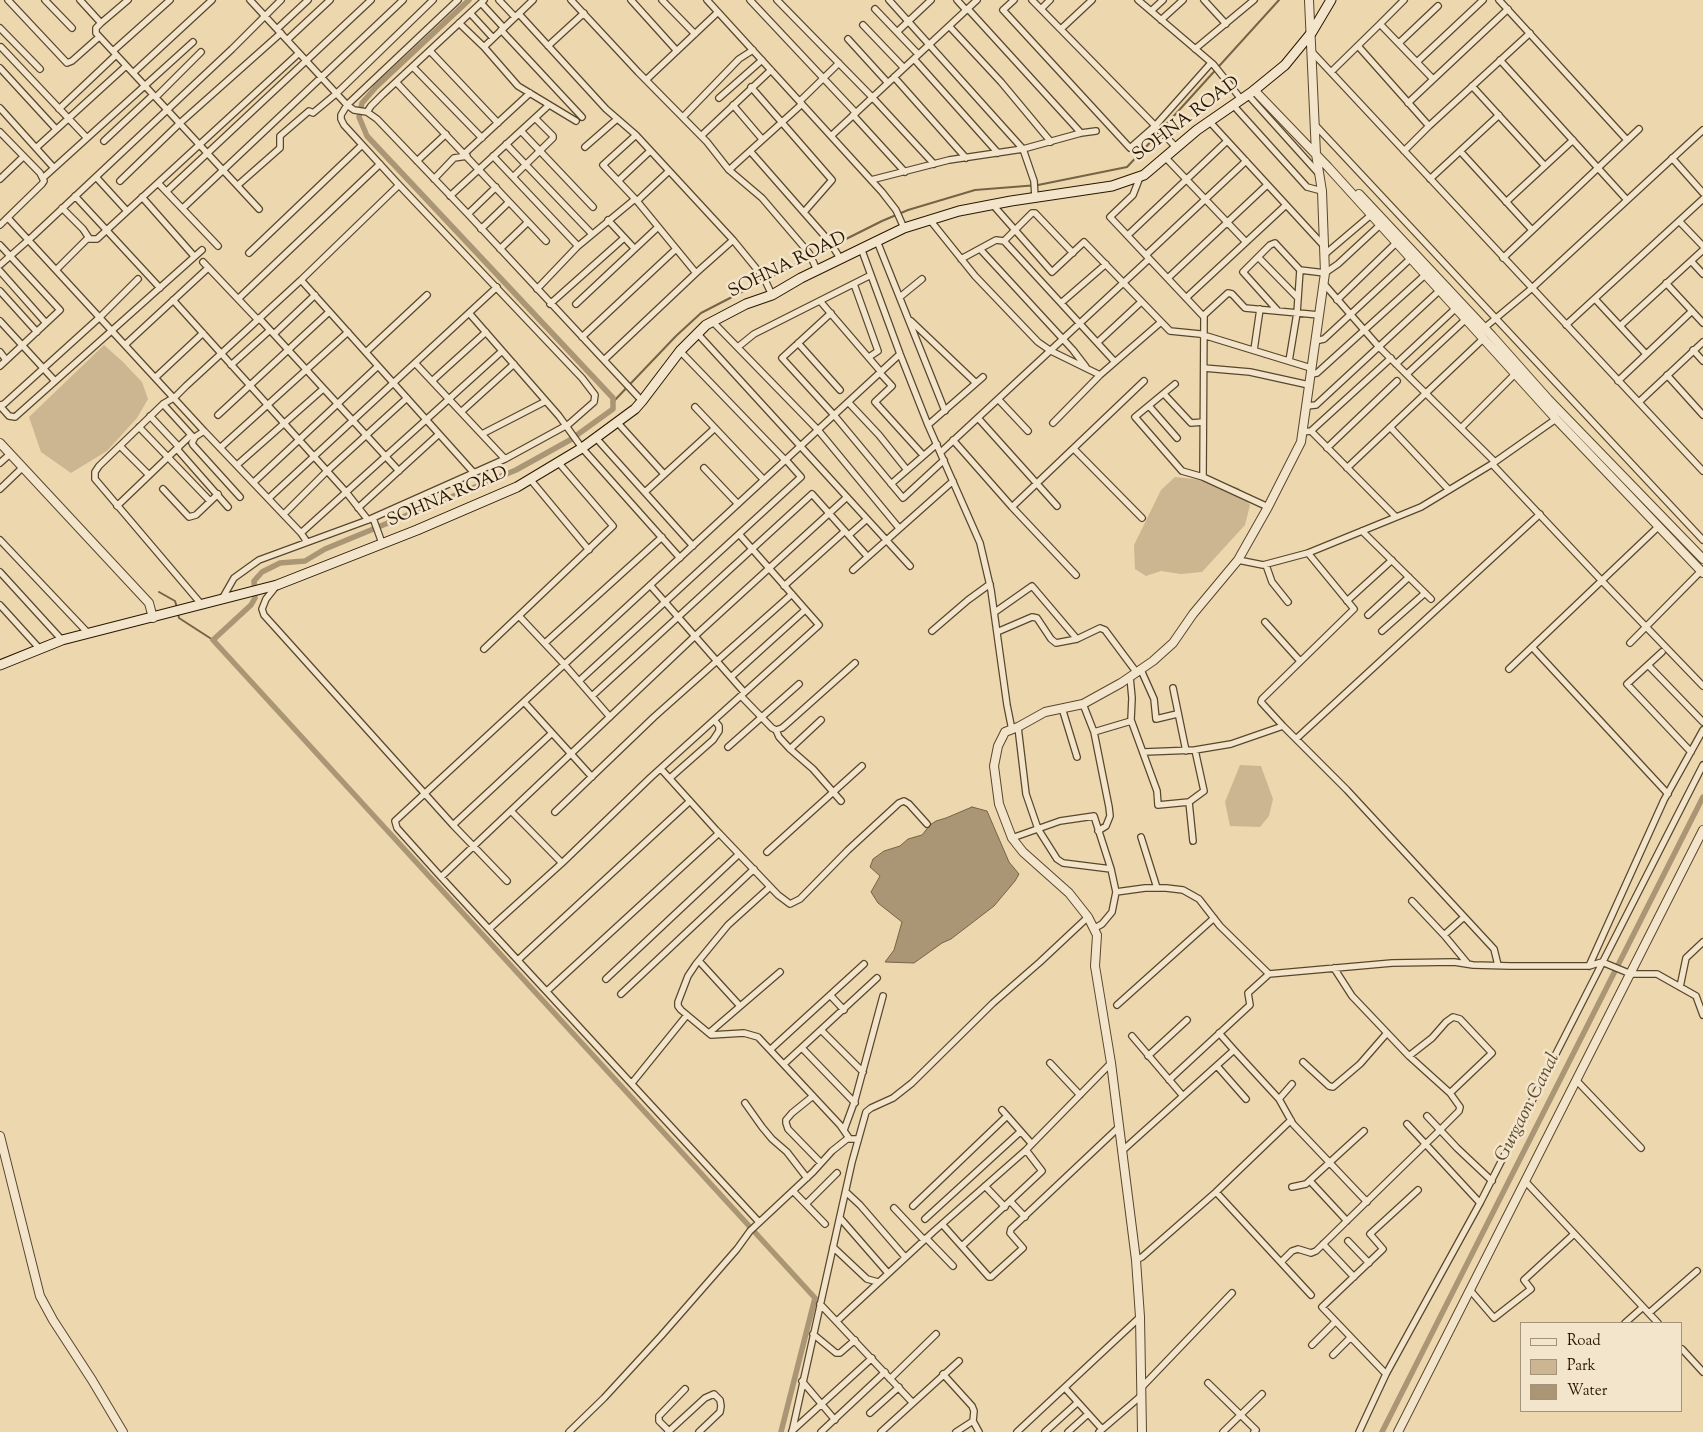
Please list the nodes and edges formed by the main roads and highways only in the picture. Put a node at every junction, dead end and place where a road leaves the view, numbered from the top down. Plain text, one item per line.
1 (1331, 0) edge
2 (0, 665) edge

1 - 2 main road, SOHNA ROAD

